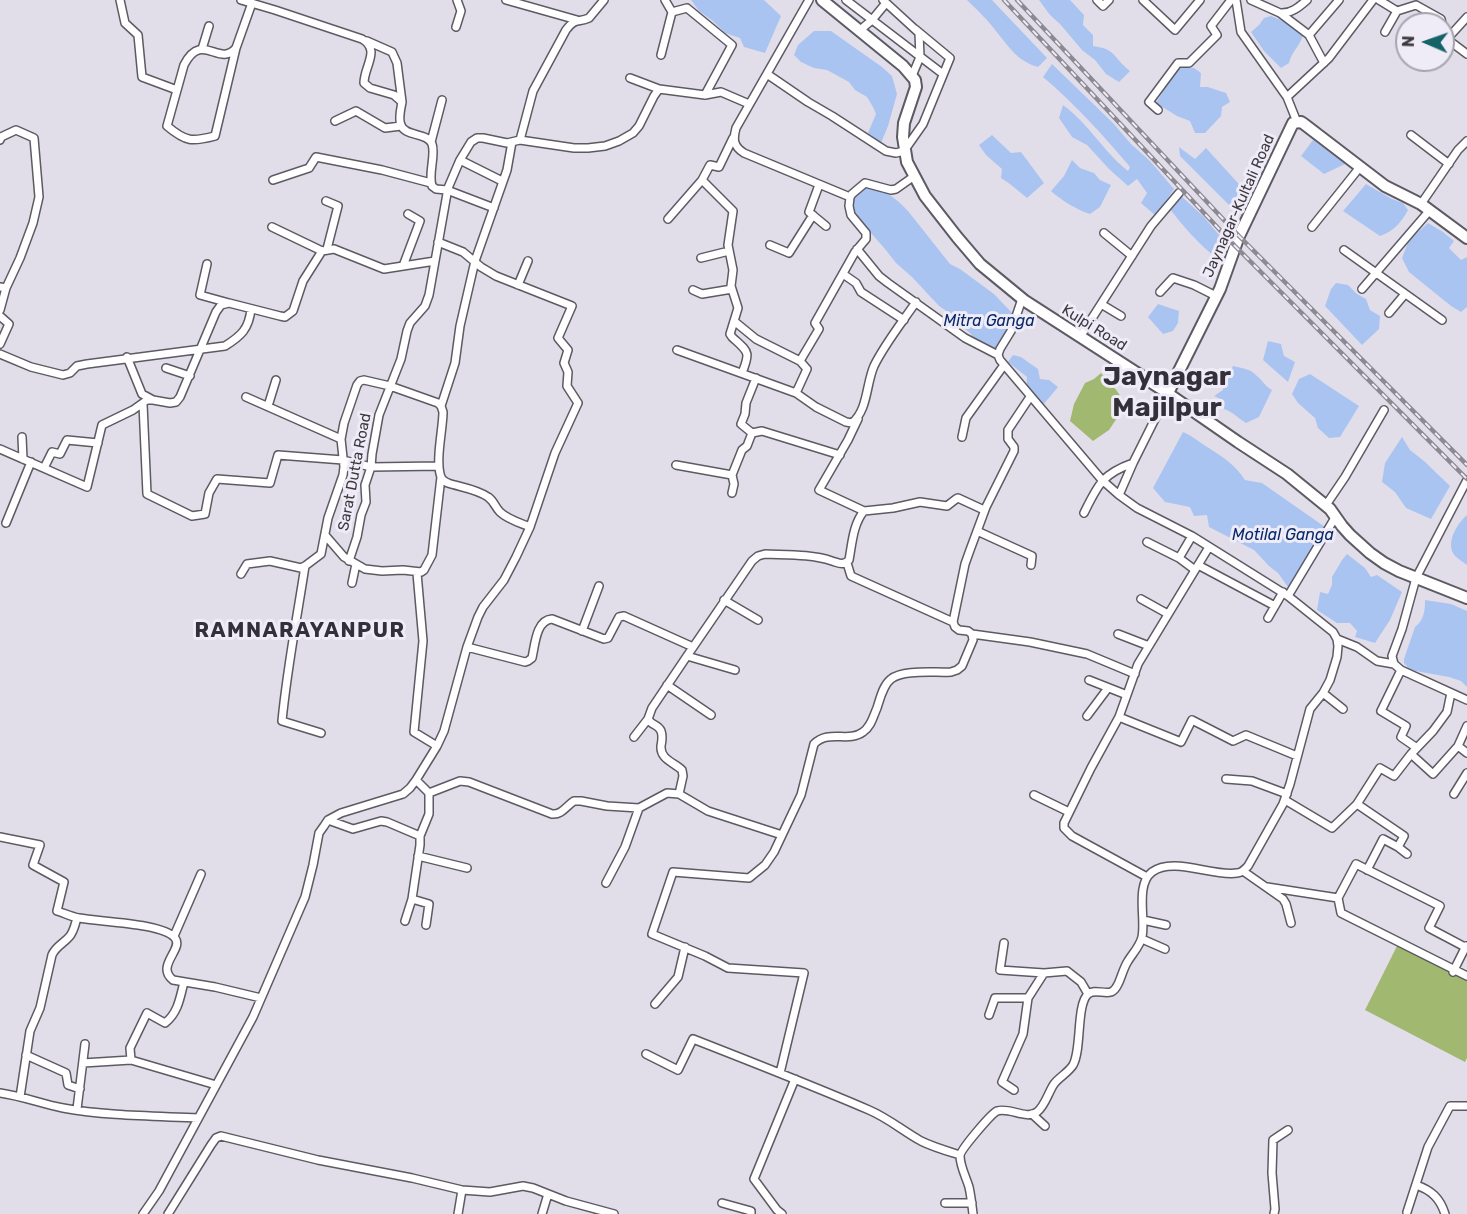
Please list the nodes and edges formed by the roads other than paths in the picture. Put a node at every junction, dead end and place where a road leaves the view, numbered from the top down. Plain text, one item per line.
1 (120, 0) edge
2 (241, 0) edge
3 (457, 0) edge
4 (506, 0) edge
5 (603, 0) edge
6 (665, 0) edge
7 (809, 0) edge
8 (822, 0) edge
9 (846, 0) edge
10 (1097, 0) edge
11 (1108, 0) edge
12 (1143, 0) edge
13 (1200, 0) edge
14 (1234, 0) edge
15 (1251, 0) edge
16 (1307, 0) edge
17 (1339, 0) edge
18 (1373, 0) edge
19 (1379, 0) edge
20 (885, 1) edge
21 (252, 3) junction
22 (531, 3) edge
23 (1397, 11) junction
24 (672, 12) junction
25 (1428, 12) edge
26 (1280, 13) junction
27 (1467, 17) edge
28 (577, 20) junction
29 (872, 20) junction
30 (209, 26) dead end
31 (456, 27) dead end
32 (915, 29) junction
33 (1455, 30) edge
34 (860, 31) junction
35 (1385, 32) dead end
36 (1309, 34) junction
37 (362, 39) junction
38 (236, 48) junction
39 (202, 49) junction
40 (661, 55) dead end
41 (920, 57) junction
42 (1324, 63) junction
43 (767, 74) junction
44 (943, 74) junction
45 (912, 76) junction
46 (630, 78) dead end
47 (659, 89) junction
48 (177, 90) junction
49 (705, 95) junction
50 (1287, 97) junction
51 (442, 100) dead end
52 (402, 102) junction
53 (749, 104) junction
54 (1158, 110) dead end
55 (335, 121) dead end
56 (1297, 122) junction
57 (401, 126) junction
58 (1412, 135) dead end
59 (734, 137) junction
60 (0, 140) edge
61 (516, 141) junction
62 (1467, 141) edge
63 (431, 142) junction
64 (904, 152) junction
65 (460, 160) junction
66 (1449, 164) junction
67 (1360, 167) junction
68 (914, 177) junction
69 (273, 180) dead end
70 (702, 180) junction
71 (502, 181) junction
72 (431, 183) junction
73 (819, 185) junction
74 (447, 190) junction
75 (1179, 193) dead end
76 (850, 197) junction
77 (326, 201) dead end
78 (1425, 207) junction
79 (494, 208) junction
80 (408, 214) dead end
81 (813, 215) junction
82 (668, 219) dead end
83 (826, 226) dead end
84 (272, 227) dead end
85 (1312, 227) dead end
86 (1104, 233) dead end
87 (1467, 238) edge
88 (438, 242) junction
89 (770, 245) dead end
90 (857, 249) junction
91 (324, 250) junction
92 (729, 250) junction
93 (1344, 250) dead end
94 (1132, 256) junction
95 (701, 258) dead end
96 (435, 261) junction
97 (475, 261) junction
98 (528, 261) dead end
99 (207, 264) dead end
100 (403, 266) junction
101 (1376, 273) junction
102 (843, 274) junction
103 (518, 285) junction
104 (3, 288) edge
105 (1362, 289) dead end
106 (693, 290) dead end
107 (732, 290) junction
108 (1160, 292) dead end
109 (1405, 294) junction
110 (1216, 296) junction
111 (1022, 299) junction
112 (916, 302) junction
113 (229, 303) junction
114 (1101, 304) junction
115 (251, 309) junction
116 (0, 310) edge
117 (1389, 313) dead end
118 (0, 316) edge
119 (1121, 316) dead end
120 (904, 320) junction
121 (1442, 320) dead end
122 (734, 321) junction
123 (1080, 337) junction
124 (0, 344) edge
125 (201, 349) junction
126 (677, 350) dead end
127 (0, 354) edge
128 (998, 355) junction
129 (127, 357) junction
130 (800, 362) junction
131 (1004, 365) junction
132 (166, 368) dead end
133 (742, 373) junction
134 (190, 376) junction
135 (756, 378) junction
136 (276, 380) dead end
137 (390, 386) junction
138 (796, 393) junction
139 (1168, 393) junction
140 (246, 397) dead end
141 (1030, 397) junction
142 (153, 400) junction
143 (143, 404) junction
144 (268, 406) junction
145 (441, 406) junction
146 (1384, 410) dead end
147 (860, 414) junction
148 (752, 433) junction
149 (22, 437) dead end
150 (962, 438) dead end
151 (342, 439) junction
152 (98, 443) junction
153 (0, 449) edge
154 (840, 455) junction
155 (23, 459) junction
156 (343, 460) junction
157 (31, 462) junction
158 (1133, 464) junction
159 (676, 465) dead end
160 (439, 466) junction
161 (371, 467) junction
162 (44, 468) junction
163 (732, 475) junction
164 (441, 477) junction
165 (1102, 480) junction
166 (1467, 480) edge
167 (732, 494) dead end
168 (1119, 495) junction
169 (1326, 505) junction
170 (984, 510) junction
171 (864, 511) junction
172 (1084, 513) dead end
173 (1335, 516) junction
174 (6, 523) dead end
175 (530, 527) junction
176 (976, 531) junction
177 (325, 535) junction
178 (1192, 536) junction
179 (1147, 542) dead end
180 (1209, 547) junction
181 (1179, 558) junction
182 (352, 562) junction
183 (847, 563) junction
184 (1031, 565) dead end
185 (305, 566) junction
186 (1196, 567) junction
187 (417, 573) junction
188 (241, 574) dead end
189 (1416, 578) junction
190 (352, 584) dead end
191 (599, 586) dead end
192 (1286, 594) junction
193 (1467, 598) edge
194 (1141, 599) dead end
195 (724, 600) junction
196 (1275, 606) junction
197 (1168, 614) junction
198 (1268, 618) dead end
199 (758, 620) dead end
200 (953, 622) junction
201 (582, 631) junction
202 (972, 634) junction
203 (1118, 634) dead end
204 (1337, 639) junction
205 (1149, 646) junction
206 (467, 647) junction
207 (693, 647) junction
208 (687, 656) junction
209 (1394, 664) junction
210 (735, 670) dead end
211 (1401, 670) junction
212 (1135, 674) junction
213 (1089, 680) dead end
214 (668, 685) junction
215 (1108, 688) junction
216 (1323, 693) junction
217 (1451, 693) junction
218 (1127, 695) junction
219 (1467, 700) edge
220 (1343, 709) dead end
221 (711, 715) dead end
222 (1088, 716) dead end
223 (1119, 717) junction
224 (648, 719) junction
225 (1467, 726) edge
226 (321, 733) dead end
227 (634, 737) dead end
228 (437, 746) junction
229 (1458, 746) junction
230 (1414, 751) junction
231 (1467, 753) edge
232 (1297, 756) junction
233 (1467, 774) edge
234 (416, 780) junction
235 (1226, 780) dead end
236 (429, 793) junction
237 (679, 794) junction
238 (1454, 794) dead end
239 (1034, 795) dead end
240 (1286, 797) junction
241 (1357, 804) junction
242 (639, 808) junction
243 (1069, 812) junction
244 (328, 820) junction
245 (782, 835) junction
246 (420, 836) junction
247 (0, 837) edge
248 (1398, 847) junction
249 (1407, 854) dead end
250 (418, 856) junction
251 (467, 868) dead end
252 (1367, 870) junction
253 (1243, 871) junction
254 (201, 874) dead end
255 (1147, 877) junction
256 (606, 883) dead end
257 (1265, 886) junction
258 (1338, 897) junction
259 (411, 899) junction
260 (77, 918) junction
261 (1143, 920) junction
262 (405, 921) dead end
263 (1291, 923) dead end
264 (1166, 925) dead end
265 (426, 926) dead end
266 (174, 936) junction
267 (1142, 939) junction
268 (1004, 943) dead end
269 (1466, 945) edge
270 (685, 947) junction
271 (1165, 949) dead end
272 (1453, 971) junction
273 (1044, 973) junction
274 (1467, 976) edge
275 (184, 982) junction
276 (1088, 994) junction
277 (261, 998) junction
278 (1028, 999) junction
279 (655, 1004) dead end
280 (989, 1015) dead end
281 (85, 1044) dead end
282 (646, 1053) dead end
283 (26, 1055) junction
284 (131, 1060) junction
285 (83, 1063) junction
286 (780, 1073) junction
287 (795, 1079) junction
288 (216, 1085) junction
289 (80, 1089) junction
290 (1014, 1090) dead end
291 (0, 1094) edge
292 (20, 1097) junction
293 (1467, 1106) edge
294 (77, 1109) junction
295 (1032, 1114) junction
296 (198, 1118) junction
297 (1045, 1126) dead end
298 (1288, 1130) dead end
299 (960, 1155) junction
300 (1416, 1185) junction
301 (462, 1190) junction
302 (548, 1194) junction
303 (722, 1203) dead end
304 (945, 1203) dead end
305 (972, 1203) junction
306 (1407, 1212) dead end
307 (143, 1214) edge
308 (168, 1214) edge
309 (458, 1214) edge
310 (542, 1214) edge
311 (614, 1214) edge
312 (751, 1214) edge
313 (782, 1214) edge
314 (973, 1214) edge
315 (1274, 1214) edge
316 (1445, 1214) edge

1 - 48 street
2 - 21 street
3 - 31 street
4 - 22 street
5 - 28 street
6 - 24 street
7 - 43 street
8 - 34 main road
9 - 29 street
10 - 11 street
12 - 13 street
14 - 50 street
14 - 54 street
15 - 26 street
16 - 26 street
17 - 36 street
18 - 42 street
19 - 23 street
20 - 29 street
20 - 32 street
21 - 37 street
21 - 38 street
22 - 28 street
23 - 25 street
23 - 35 street
24 - 40 street
24 - 49 street
26 - 36 street
27 - 33 street
28 - 61 street
29 - 34 street
29 - 41 street
30 - 39 street
32 - 41 street
32 - 44 street
34 - 45 main road
36 - 42 street
37 - 52 street
37 - 52 street
38 - 39 street
38 - 48 street
39 - 48 street
41 - 44 street
41 - 45 street
42 - 50 street
43 - 53 street
43 - 64 street
44 - 64 street
45 - 64 main road, Kulpi Road
46 - 47 street
47 - 49 street
47 - 61 street, Sarat Dutta Road
49 - 53 street
50 - 56 street
51 - 63 street
52 - 57 street
53 - 59 street
55 - 57 street
56 - 67 main road
56 - 110 main road, Jaynagar-Kultali Road
57 - 63 street
58 - 66 street
59 - 70 street
59 - 73 street
60 - 104 street
61 - 65 street, Sarat Dutta Road
61 - 71 street
62 - 66 street
63 - 72 street
64 - 68 main road, Kulpi Road
65 - 71 street
65 - 74 street, Sarat Dutta Road
66 - 78 street
67 - 78 main road
67 - 85 street
68 - 76 street
68 - 111 main road, Kulpi Road
69 - 72 street
70 - 82 street
70 - 92 street
71 - 79 street
72 - 74 street
73 - 76 street
73 - 81 street
74 - 79 street
74 - 88 street, Sarat Dutta Road
75 - 94 street
76 - 90 street
77 - 91 street
78 - 87 main road
78 - 101 street
79 - 97 street
80 - 100 street
81 - 83 street
81 - 89 street
84 - 91 street
86 - 94 street
88 - 96 street, Sarat Dutta Road
88 - 97 street
90 - 102 street
90 - 112 street
91 - 100 street
91 - 115 street
92 - 95 street
92 - 107 street
93 - 101 street
94 - 114 street
96 - 100 street
96 - 137 street, Sarat Dutta Road
97 - 103 street
97 - 145 street
98 - 103 street
99 - 113 street
101 - 105 street
101 - 109 street
102 - 120 street
102 - 130 street
103 - 175 street
104 - 116 street
106 - 107 street
107 - 122 street
108 - 110 street
109 - 117 street
109 - 121 street
110 - 139 main road, Jaynagar-Kultali Road
111 - 123 main road, Kulpi Road
111 - 128 street
112 - 120 street
112 - 128 street
113 - 115 street
113 - 125 street
114 - 119 street
114 - 123 street
115 - 125 street
118 - 124 street
120 - 147 street
122 - 130 street
122 - 133 street
123 - 139 main road, Kulpi Road
125 - 129 street
125 - 134 street
126 - 133 street
127 - 129 street
128 - 131 street
129 - 142 street
130 - 138 street
131 - 141 street
131 - 150 street
132 - 134 street
133 - 135 street
134 - 142 street
135 - 138 street
135 - 148 street
136 - 144 street
137 - 145 street
137 - 151 street
137 - 161 street, Sarat Dutta Road
138 - 147 street
139 - 158 street
139 - 169 main road, Kulpi Road
140 - 144 street
141 - 165 street
141 - 170 street
142 - 143 street
143 - 152 street
143 - 156 street
144 - 151 street
145 - 160 street
146 - 169 street
147 - 154 street
148 - 154 street
148 - 163 street
149 - 155 street
151 - 156 street
152 - 162 street
152 - 162 street
153 - 155 street
154 - 171 street
155 - 157 street
156 - 161 street
156 - 177 street
157 - 162 street
157 - 174 street
158 - 165 street
158 - 168 street
159 - 163 street
160 - 161 street
160 - 164 street
161 - 182 street, Sarat Dutta Road
163 - 167 street
164 - 175 street
164 - 187 street
165 - 168 street
165 - 172 street
166 - 189 street
168 - 178 street
169 - 173 main road, Kulpi Road
170 - 171 street
170 - 176 street
171 - 183 street
173 - 189 main road, Kulpi Road
173 - 192 street
175 - 206 street
176 - 184 street
176 - 200 street
177 - 182 street
177 - 185 street
178 - 180 street
178 - 181 street
179 - 181 street
180 - 186 street
180 - 192 street
181 - 186 street
182 - 187 street
182 - 190 street, Sarat Dutta Road
183 - 195 street
183 - 200 street
185 - 188 street
185 - 226 street
186 - 196 street
186 - 197 street
187 - 228 street
189 - 193 main road, Kulpi Road
189 - 209 street
191 - 201 street
192 - 196 street
192 - 204 street
194 - 197 street
195 - 199 street
195 - 207 street
196 - 198 street
197 - 205 street
200 - 202 street
201 - 206 street
201 - 207 street
202 - 212 street
202 - 245 street
203 - 205 street
204 - 209 street
204 - 216 street
205 - 212 street
206 - 228 street
207 - 208 street
208 - 210 street
208 - 214 street
209 - 211 street
211 - 217 street
211 - 230 street
212 - 218 street
213 - 215 street
214 - 221 street
214 - 224 street
215 - 218 street
215 - 222 street
216 - 220 street
216 - 232 street
217 - 219 street
217 - 230 street
218 - 223 street
223 - 232 street
223 - 243 street
224 - 227 street
224 - 237 street
225 - 229 street
228 - 234 street
229 - 230 street
229 - 231 street
230 - 241 street
232 - 240 street
233 - 238 street
234 - 236 street
234 - 244 street
235 - 240 street
236 - 242 street
236 - 246 street
237 - 242 street
237 - 245 street
239 - 243 street
240 - 241 street
240 - 253 street
241 - 248 street
242 - 256 street
243 - 255 street
244 - 246 street
244 - 277 street
245 - 270 street
246 - 250 street
247 - 260 street
248 - 249 street
248 - 252 street
250 - 251 street
250 - 259 street
252 - 258 street
252 - 269 street
253 - 255 street
253 - 257 street
254 - 266 street
255 - 261 street
257 - 258 street
257 - 263 street
258 - 272 street
259 - 262 street
259 - 265 street
260 - 266 street
260 - 283 street
261 - 264 street
261 - 267 street
266 - 275 street
267 - 271 street
267 - 276 street
268 - 273 street
269 - 272 street
270 - 279 street
270 - 286 street
272 - 274 street
273 - 276 street
273 - 278 street
275 - 277 street
275 - 284 street
276 - 295 street
277 - 288 street
278 - 280 street
278 - 290 street
281 - 285 street
282 - 286 street
283 - 289 street
283 - 292 street
284 - 285 street
284 - 288 street
285 - 289 street
286 - 287 street
287 - 299 street
287 - 313 street
288 - 296 street
289 - 294 street
291 - 292 street
292 - 294 street
293 - 300 street
294 - 296 street
295 - 297 street
295 - 299 street
296 - 307 street
298 - 315 street
299 - 305 street
300 - 306 street
300 - 316 street
301 - 302 street
301 - 308 street
301 - 309 street
302 - 310 street
302 - 311 street
303 - 312 street
304 - 305 street
305 - 314 street

